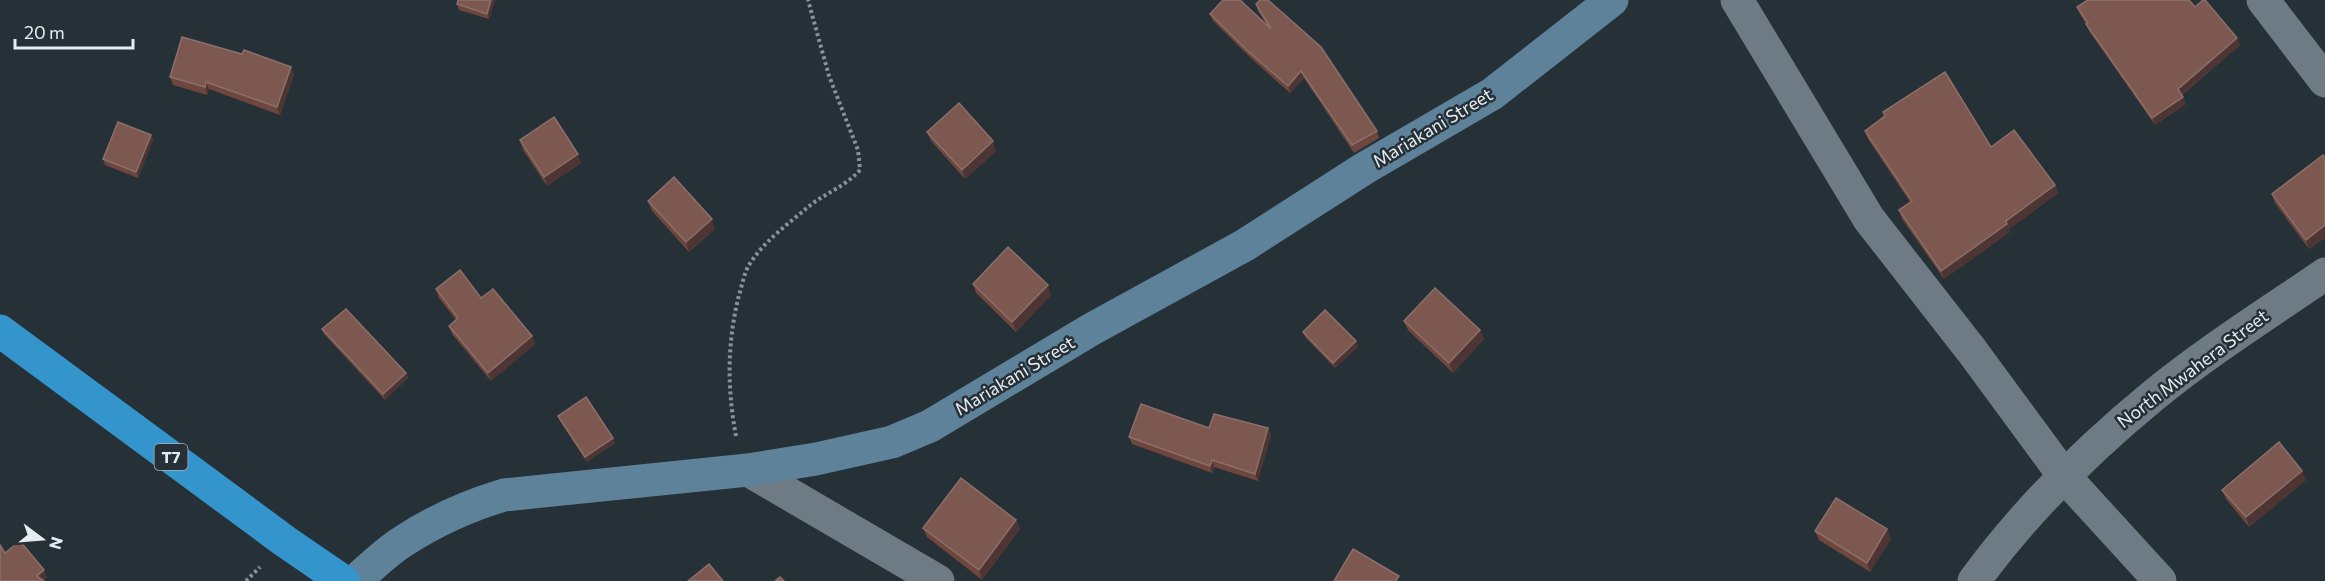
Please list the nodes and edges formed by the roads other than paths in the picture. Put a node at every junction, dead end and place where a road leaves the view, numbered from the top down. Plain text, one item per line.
1 (1612, 0) edge
2 (1737, 0) edge
3 (2263, 0) edge
4 (2325, 81) edge
5 (2325, 274) edge
6 (0, 331) edge
7 (747, 470) junction
8 (2064, 476) junction
9 (343, 581) edge
10 (355, 581) edge
11 (938, 581) edge
12 (1974, 581) edge
13 (2160, 581) edge

1 - 7 street, Mariakani Street
2 - 8 street
3 - 4 street
5 - 8 street, North Mwahera Street
6 - 9 highway, T7
7 - 10 street, Mariakani Street
7 - 11 street
8 - 12 street, North Mwahera Street
8 - 13 street

